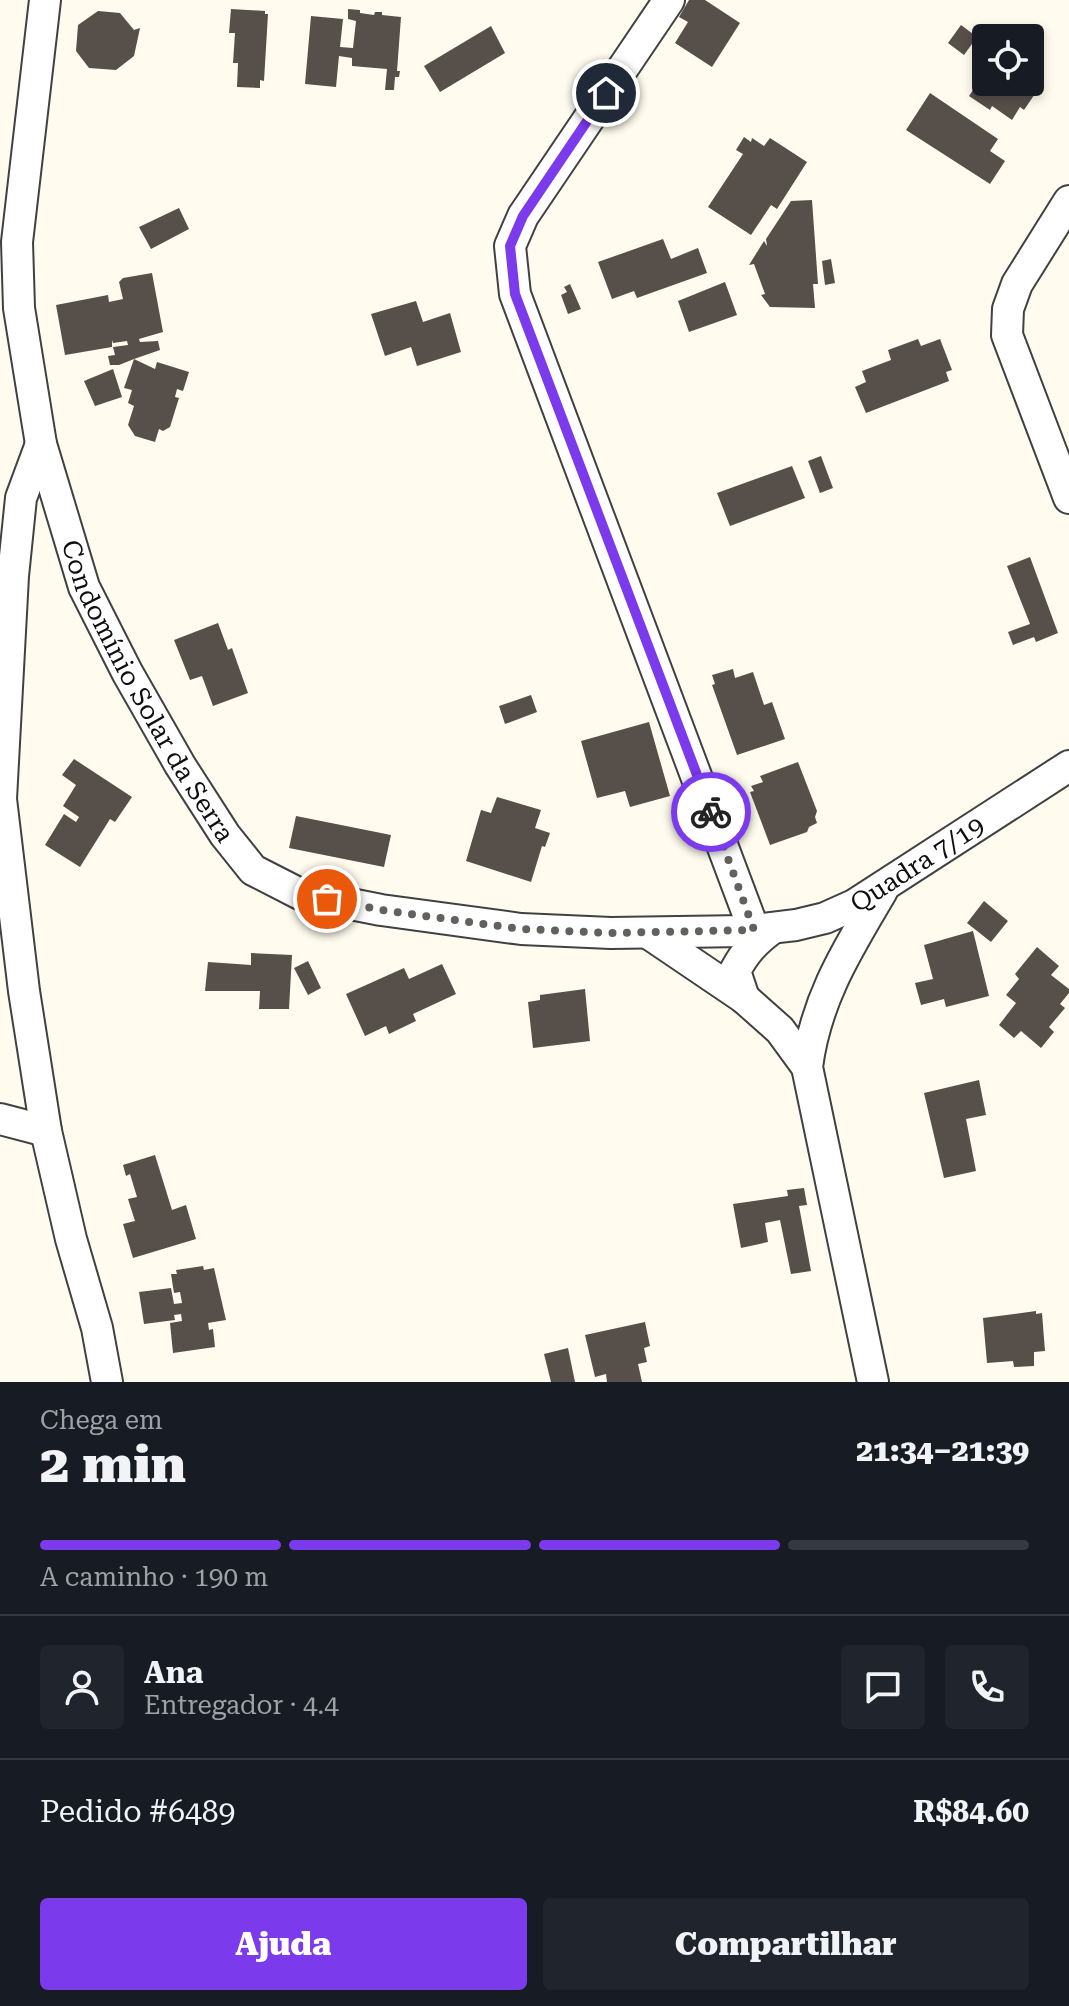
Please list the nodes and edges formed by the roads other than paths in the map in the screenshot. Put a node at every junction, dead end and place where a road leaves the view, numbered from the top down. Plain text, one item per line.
1 (45, 0) edge
2 (669, 0) edge
3 (1069, 201) edge
4 (41, 444) junction
5 (1069, 498) edge
6 (1069, 766) edge
7 (885, 886) junction
8 (775, 928) junction
9 (648, 933) junction
10 (840, 960) junction
11 (744, 998) junction
12 (807, 1067) junction
13 (0, 1119) edge
14 (46, 1131) junction
15 (107, 1382) edge
16 (873, 1382) edge

1 - 4 street, Condomínio Solar da Serra
2 - 8 street
3 - 5 street
4 - 9 street, Condomínio Solar da Serra
4 - 14 street
6 - 7 street, Quadra 7/19
7 - 8 street, Quadra 7/19
7 - 10 street
8 - 9 street, Condomínio Solar da Serra
8 - 10 street
8 - 11 street
9 - 11 street
10 - 12 street
11 - 12 street
12 - 16 street
13 - 14 street
14 - 15 street

